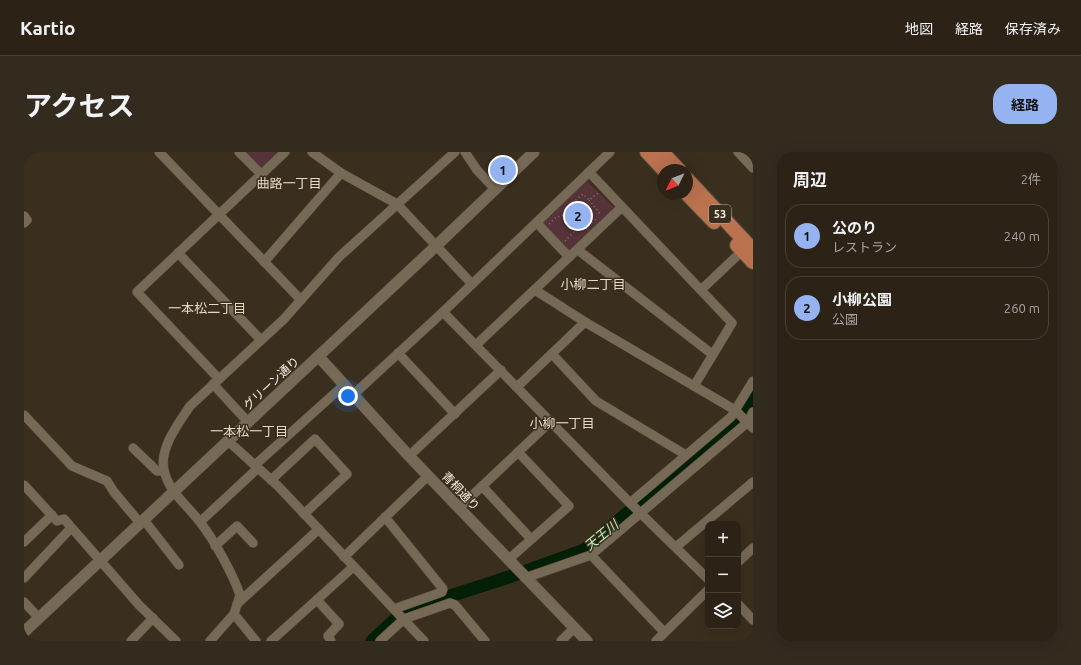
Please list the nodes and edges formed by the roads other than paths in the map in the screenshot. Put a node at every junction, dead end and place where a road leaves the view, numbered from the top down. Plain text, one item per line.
1 (159, 152) edge
2 (240, 152) edge
3 (285, 152) edge
4 (312, 152) edge
5 (454, 152) edge
6 (465, 152) edge
7 (534, 152) edge
8 (610, 152) edge
9 (647, 152) edge
10 (662, 152) edge
11 (738, 152) edge
12 (658, 164) edge
13 (673, 164) edge
14 (753, 168) edge
15 (589, 172) junction
16 (341, 173) junction
17 (261, 174) junction
18 (693, 185) edge
19 (495, 188) junction
20 (693, 199) edge
21 (397, 204) junction
22 (622, 207) junction
23 (219, 215) junction
24 (24, 216) edge
25 (24, 223) edge
26 (541, 226) junction
27 (436, 246) junction
28 (749, 246) edge
29 (578, 250) junction
30 (178, 253) junction
31 (569, 257) junction
32 (264, 262) junction
33 (753, 262) edge
34 (472, 284) junction
35 (535, 290) junction
36 (701, 290) junction
37 (301, 300) junction
38 (443, 312) junction
39 (585, 322) junction
40 (261, 340) junction
41 (476, 345) junction
42 (398, 353) junction
43 (552, 354) junction
44 (712, 354) junction
45 (318, 357) junction
46 (502, 370) junction
47 (753, 381) edge
48 (216, 382) junction
49 (344, 385) junction
50 (518, 386) junction
51 (694, 386) junction
52 (353, 394) junction
53 (735, 410) junction
54 (753, 412) edge
55 (455, 414) junction
56 (24, 415) edge
57 (551, 421) junction
58 (248, 422) junction
59 (750, 425) edge
60 (228, 441) junction
61 (133, 448) dead end
62 (518, 452) junction
63 (686, 455) junction
64 (409, 456) junction
65 (257, 466) junction
66 (164, 471) junction
67 (428, 476) junction
68 (271, 480) junction
69 (753, 482) edge
70 (24, 485) edge
71 (482, 486) junction
72 (174, 491) junction
73 (630, 503) junction
74 (459, 508) junction
75 (641, 513) junction
76 (304, 514) junction
77 (52, 515) junction
78 (385, 517) junction
79 (142, 521) junction
80 (200, 522) junction
81 (71, 528) junction
82 (319, 529) junction
83 (531, 539) junction
84 (24, 542) edge
85 (253, 543) dead end
86 (215, 546) junction
87 (676, 547) junction
88 (753, 548) edge
89 (591, 555) junction
90 (344, 557) junction
91 (741, 559) edge
92 (508, 560) junction
93 (100, 562) junction
94 (179, 565) dead end
95 (352, 568) junction
96 (705, 576) edge
97 (24, 578) edge
98 (525, 578) junction
99 (705, 593) edge
100 (317, 600) junction
101 (24, 602) edge
102 (236, 604) junction
103 (741, 607) edge
104 (394, 609) junction
105 (234, 614) junction
106 (39, 618) junction
107 (153, 618) junction
108 (404, 619) junction
109 (753, 620) edge
110 (574, 628) junction
111 (24, 632) edge
112 (664, 632) junction
113 (382, 640) edge
114 (131, 641) edge
115 (176, 641) edge
116 (210, 641) edge
117 (256, 641) edge
118 (271, 641) edge
119 (331, 641) edge
120 (424, 641) edge
121 (485, 641) edge
122 (561, 641) edge
123 (587, 641) edge
124 (656, 641) edge

1 - 23 street
2 - 17 street
3 - 17 street
4 - 16 street
5 - 21 street
6 - 19 street
7 - 19 street, グリーン通り
8 - 15 street
9 - 12 main road
10 - 13 main road
11 - 14 street
15 - 22 street
15 - 26 street
16 - 21 street
16 - 32 street
17 - 23 street
18 - 28 main road, 53
19 - 27 street, グリーン通り
20 - 28 main road, 53
21 - 27 street
21 - 37 street
22 - 29 street
22 - 36 street
23 - 30 street
23 - 32 street
24 - 25 street
26 - 31 street
26 - 34 street
27 - 34 street
27 - 45 street, グリーン通り
28 - 33 main road, 53
28 - 36 street
29 - 31 street
29 - 44 street
30 - 40 street
30 - 48 street
31 - 35 street
32 - 37 street
34 - 38 street
35 - 39 street
35 - 41 street
36 - 44 street
37 - 40 street
38 - 41 street
38 - 42 street
39 - 43 street
39 - 51 street
40 - 48 street
41 - 46 street
42 - 52 street
42 - 55 street
43 - 50 street
43 - 63 street
44 - 51 street
45 - 49 street, 青桐通り
45 - 58 street, グリーン通り
46 - 50 street
46 - 55 street
47 - 53 street
48 - 58 street
48 - 66 street
49 - 52 street, 青桐通り
49 - 65 street
50 - 57 street
51 - 53 street
52 - 64 street, 青桐通り
53 - 59 street
53 - 63 street
54 - 59 street
55 - 64 street
56 - 79 street
57 - 62 street
57 - 73 street
58 - 60 street, グリーン通り
59 - 75 street
60 - 65 street
60 - 72 street, グリーン通り
61 - 66 street
62 - 71 street
62 - 83 street
63 - 73 street
64 - 67 street, 青桐通り
65 - 68 street
65 - 80 street
66 - 72 street
67 - 74 street, 青桐通り
67 - 78 street
68 - 76 street
68 - 76 street
69 - 87 street
70 - 77 street
71 - 74 street
71 - 83 street
72 - 79 street, グリーン通り
72 - 80 street
73 - 75 street
74 - 92 street, 青桐通り
75 - 87 street
75 - 89 street
76 - 82 street
77 - 81 street
77 - 84 street
78 - 90 street
78 - 104 street
79 - 93 street, グリーン通り
79 - 94 street
80 - 86 street
81 - 93 street
81 - 97 street
82 - 90 street
82 - 102 street
83 - 92 street
85 - 86 street
86 - 102 street
87 - 96 street
88 - 91 street
89 - 98 street
89 - 112 street
90 - 95 street
92 - 98 street, 青桐通り
93 - 106 street, グリーン通り
93 - 107 street
95 - 100 street
95 - 104 street
98 - 110 street, 青桐通り
99 - 112 street
100 - 118 street
100 - 119 street
101 - 106 street
102 - 105 street
103 - 109 street
104 - 108 street
105 - 116 street
105 - 117 street
106 - 111 street, グリーン通り
107 - 114 street
107 - 115 street
108 - 113 street
108 - 120 street
108 - 121 street
110 - 122 street
110 - 123 street, 青桐通り
112 - 124 street

